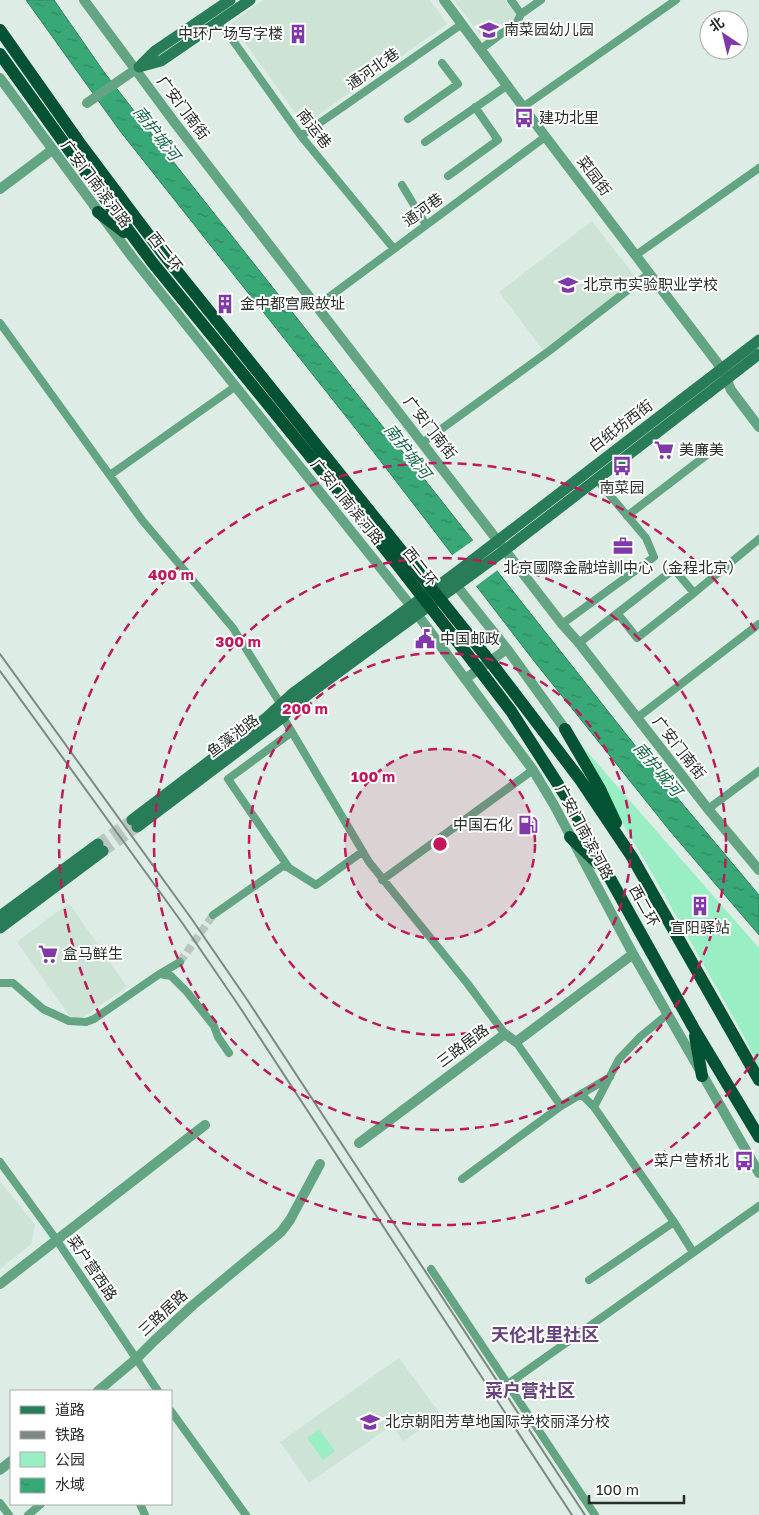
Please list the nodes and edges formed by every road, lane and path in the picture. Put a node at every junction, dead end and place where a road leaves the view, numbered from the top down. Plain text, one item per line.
1 (84, 0) edge
2 (91, 0) edge
3 (230, 0) edge
4 (250, 0) edge
5 (444, 0) edge
6 (511, 0) edge
7 (541, 0) edge
8 (676, 0) edge
9 (521, 14) junction
10 (219, 21) junction
11 (462, 24) junction
12 (0, 30) edge
13 (481, 49) junction
14 (0, 54) edge
15 (442, 63) dead end
16 (137, 68) junction
17 (0, 78) edge
18 (508, 85) junction
19 (87, 103) dead end
20 (475, 107) junction
21 (523, 107) junction
22 (408, 119) dead end
23 (301, 136) junction
24 (545, 137) junction
25 (424, 142) dead end
26 (50, 148) junction
27 (759, 168) edge
28 (448, 176) dead end
29 (0, 182) edge
30 (402, 185) dead end
31 (0, 189) edge
32 (98, 212) junction
33 (426, 225) junction
34 (137, 242) junction
35 (394, 249) junction
36 (636, 256) junction
37 (650, 274) junction
38 (318, 304) junction
39 (0, 323) edge
40 (759, 340) edge
41 (759, 354) edge
42 (724, 375) junction
43 (236, 386) junction
44 (759, 427) edge
45 (424, 442) junction
46 (717, 447) dead end
47 (110, 475) junction
48 (597, 480) junction
49 (627, 516) junction
50 (379, 532) junction
51 (759, 539) edge
52 (500, 546) junction
53 (459, 579) junction
54 (694, 593) junction
55 (414, 610) junction
56 (618, 614) junction
57 (564, 623) junction
58 (759, 624) edge
59 (581, 642) junction
60 (507, 649) junction
61 (465, 679) junction
62 (280, 703) junction
63 (283, 717) junction
64 (639, 717) junction
65 (565, 729) joint
66 (292, 732) junction
67 (533, 770) junction
68 (759, 771) edge
69 (709, 808) junction
70 (570, 837) junction
71 (362, 852) junction
72 (632, 857) junction
73 (759, 863) edge
74 (289, 868) junction
75 (759, 870) edge
76 (607, 873) junction
77 (382, 880) junction
78 (0, 916) edge
79 (213, 916) tunnel mouth
80 (0, 928) edge
81 (633, 954) junction
82 (180, 962) tunnel mouth
83 (158, 975) junction
84 (0, 983) edge
85 (668, 1014) junction
86 (693, 1026) junction
87 (505, 1034) junction
88 (516, 1042) junction
89 (229, 1054) dead end
90 (702, 1076) junction
91 (610, 1077) junction
92 (759, 1080) edge
93 (581, 1094) junction
94 (560, 1106) junction
95 (594, 1107) junction
96 (204, 1125) dead end
97 (756, 1131) edge
98 (359, 1143) dead end
99 (0, 1162) edge
100 (320, 1164) dead end
101 (759, 1173) edge
102 (462, 1179) dead end
103 (759, 1206) edge
104 (674, 1222) junction
105 (56, 1239) junction
106 (693, 1252) junction
107 (432, 1269) dead end
108 (589, 1280) dead end
109 (0, 1284) edge
110 (136, 1359) junction
111 (508, 1384) junction
112 (99, 1390) edge
113 (157, 1390) edge
114 (172, 1412) edge
115 (0, 1503) edge
116 (40, 1505) edge
117 (9, 1515) edge
118 (28, 1515) edge
119 (246, 1515) edge
120 (595, 1515) edge

1 - 16 street, 广安门南街
2 - 16 street, 广安门南街
3 - 16 main road
4 - 10 main road
5 - 11 street, 菜园街
6 - 9 street
7 - 9 street
8 - 21 street
9 - 13 street
10 - 16 main road
10 - 23 street, 南运巷
11 - 13 street, 菜园街
11 - 23 street, 通河北巷
12 - 50 highway, 西二环
13 - 18 street, 菜园街
14 - 34 highway, 西二环
15 - 22 street
16 - 19 street
16 - 38 street, 广安门南街
17 - 26 street, 广安门南滨河路
18 - 20 street
18 - 21 street, 菜园街
20 - 25 street
20 - 28 street
21 - 24 street, 菜园街
23 - 35 street, 南运巷
24 - 33 street, 通河巷
24 - 36 street, 菜园街
26 - 29 street
26 - 31 street
26 - 32 street, 广安门南滨河路
27 - 36 street
30 - 33 street
32 - 34 highway
32 - 43 street, 广安门南滨河路
33 - 35 street, 通河巷
34 - 50 highway, 西二环
35 - 38 street, 通河巷
36 - 37 street, 菜园街
37 - 42 street, 菜园街
37 - 45 street
38 - 45 street, 广安门南街
39 - 47 street
40 - 42 main road, 白纸坊西街
41 - 42 main road, 白纸坊西街
42 - 44 street, 菜园街
42 - 48 main road, 白纸坊西街
42 - 52 main road, 白纸坊西街
43 - 47 street
43 - 55 street, 广安门南滨河路
45 - 52 street, 广安门南街
46 - 49 street
47 - 62 street
48 - 49 street
48 - 52 main road, 白纸坊西街
49 - 57 street
50 - 72 highway, 西二环, bridge
50 - 76 highway, 西二环, bridge
51 - 54 street
52 - 53 main road, 白纸坊西街
52 - 57 street, 广安门南街
53 - 55 main road, 白纸坊西街
53 - 60 street
54 - 56 street
54 - 56 street
55 - 61 street, 广安门南滨河路
55 - 62 main road, 鱼藻池路
55 - 63 main road, 鱼藻池路
56 - 59 street
57 - 59 street, 广安门南街
58 - 64 street
59 - 64 street, 广安门南街
60 - 61 street
60 - 65 street
61 - 67 street, 广安门南滨河路
62 - 63 main road, 鱼藻池路
63 - 66 street
64 - 69 street, 广安门南街
65 - 72 highway
66 - 71 street
66 - 74 street
67 - 70 street, 广安门南滨河路
67 - 77 street
68 - 69 street
69 - 73 street, 广安门南街
69 - 75 street, 广安门南街
70 - 76 highway
70 - 81 street, 广安门南滨河路
71 - 74 street
71 - 77 street
72 - 92 highway, 西二环
74 - 79 street
76 - 86 highway, 西二环
77 - 87 street
78 - 80 main road
81 - 85 street, 广安门南滨河路
81 - 88 street
82 - 83 street
83 - 84 street
83 - 89 street
85 - 90 street, 广安门南滨河路
85 - 91 street
86 - 90 highway
86 - 97 highway, 西二环
87 - 88 street, 三路居路
87 - 98 street, 三路居路
88 - 94 street
90 - 101 street, 广安门南滨河路
91 - 93 street
91 - 95 street
93 - 94 street
93 - 95 street
94 - 102 street
95 - 104 street
96 - 105 street
99 - 105 street, 菜户营西路
100 - 110 street, 三路居路
103 - 106 street
104 - 106 street
104 - 108 street
105 - 109 street
105 - 110 street, 菜户营西路
106 - 111 street
107 - 111 street
110 - 112 street, 三路居路
110 - 113 street, 菜户营西路
111 - 120 street
114 - 119 street
115 - 117 street
116 - 118 street

